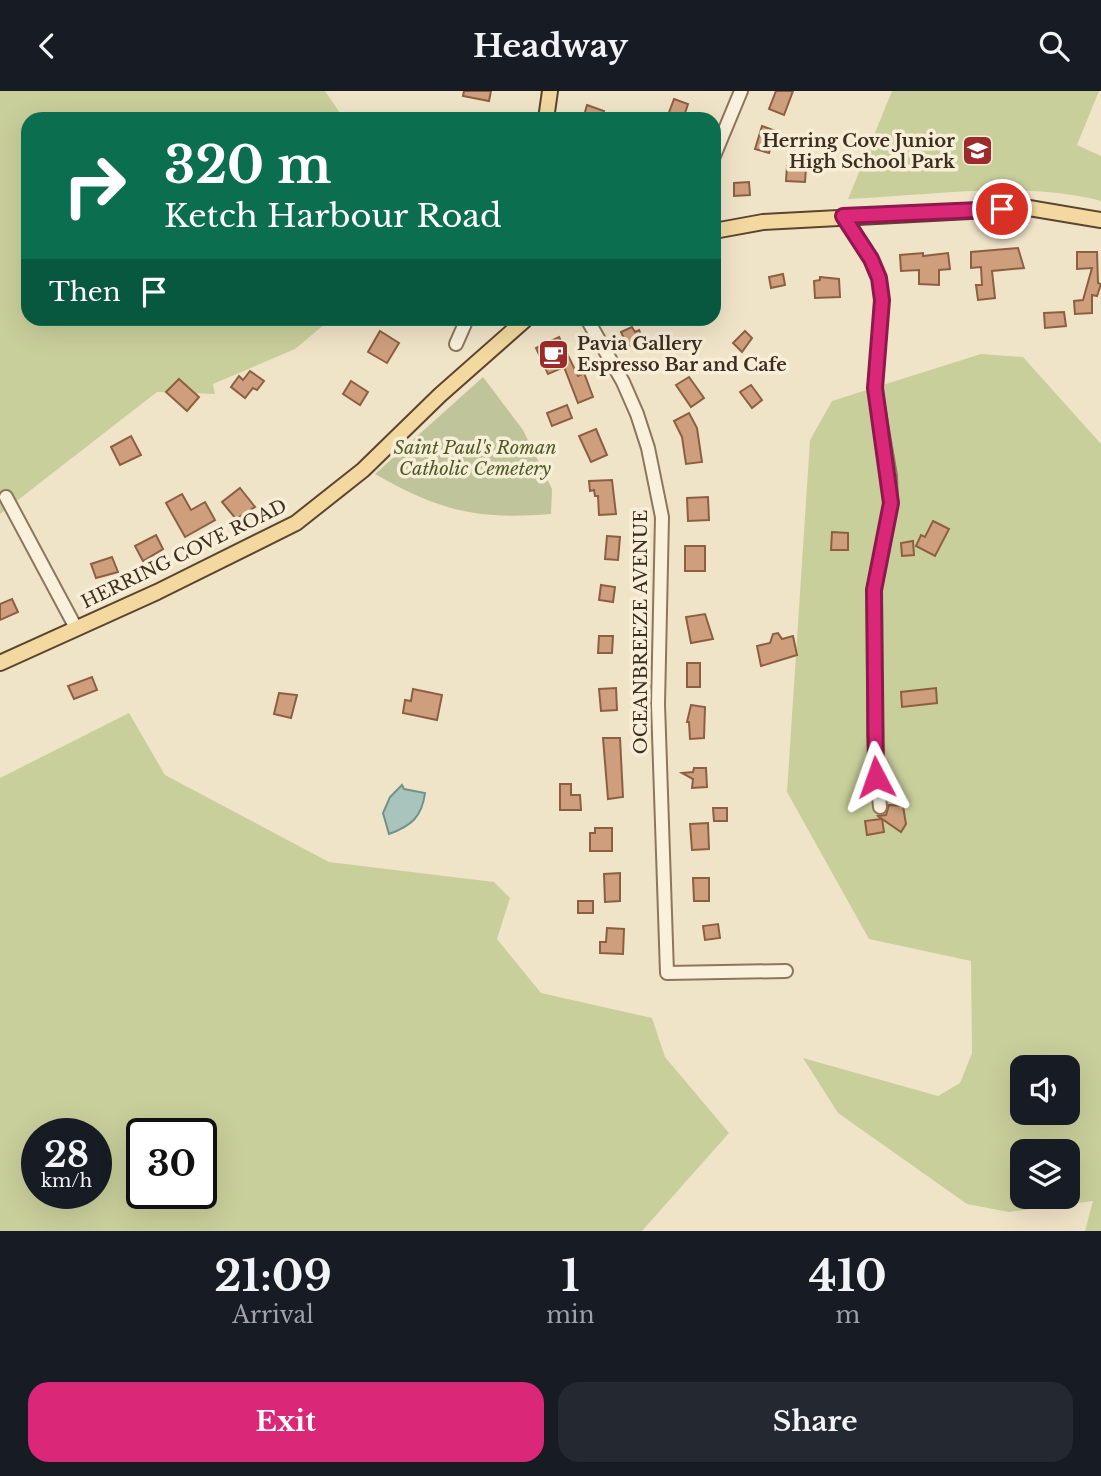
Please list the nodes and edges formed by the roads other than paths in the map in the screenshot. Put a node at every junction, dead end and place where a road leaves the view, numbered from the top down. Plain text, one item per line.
1 (550, 91) edge
2 (741, 91) edge
3 (546, 112) edge
4 (721, 139) edge
5 (843, 216) junction
6 (1101, 219) edge
7 (721, 230) edge
8 (464, 326) edge
9 (518, 326) edge
10 (591, 326) edge
11 (456, 344) dead end
12 (6, 497) dead end
13 (76, 628) junction
14 (0, 663) edge
15 (880, 807) dead end
16 (786, 971) dead end

1 - 3 main road
2 - 4 street
5 - 6 main road
5 - 7 main road
5 - 15 street
8 - 11 street
9 - 13 main road, HERRING COVE ROAD
10 - 16 street, OCEANBREEZE AVENUE
12 - 13 street
13 - 14 main road, HERRING COVE ROAD

